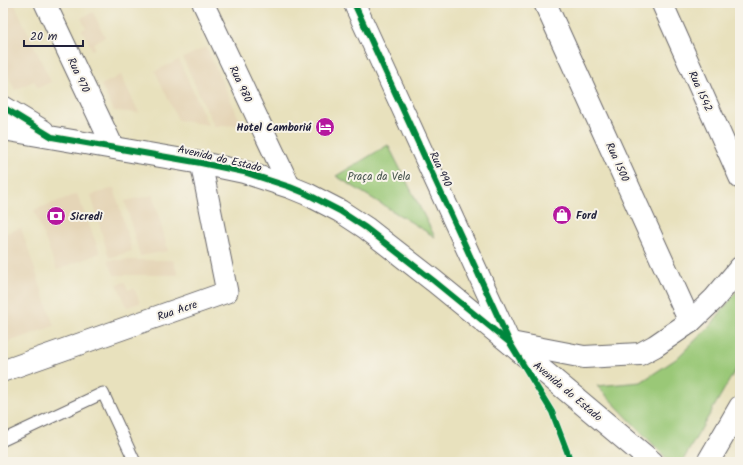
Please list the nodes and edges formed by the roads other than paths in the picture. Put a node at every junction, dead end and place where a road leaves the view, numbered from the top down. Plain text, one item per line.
1 (44, 3) edge
2 (203, 3) edge
3 (354, 3) edge
4 (545, 3) edge
5 (662, 3) edge
6 (3, 107) edge
7 (3, 129) edge
8 (52, 137) junction
9 (113, 147) junction
10 (201, 163) junction
11 (740, 178) edge
12 (290, 187) junction
13 (740, 268) edge
14 (690, 322) junction
15 (510, 343) junction
16 (3, 371) edge
17 (740, 407) edge
18 (3, 440) edge
19 (135, 462) edge
20 (650, 462) edge
21 (708, 462) edge

1 - 9 street, Rua 970
2 - 12 street, Rua 980
3 - 15 street, Rua 990
4 - 14 main road, Rua 1500
5 - 11 street, Rua 1542
6 - 8 main road, Avenida do Estado
7 - 8 main road, Avenida do Estado
8 - 9 main road, Avenida do Estado
9 - 10 main road, Avenida do Estado
10 - 12 main road, Avenida do Estado
10 - 16 street, Rua Acre
12 - 15 main road, Avenida do Estado
13 - 14 main road
14 - 15 main road
15 - 20 main road, Avenida do Estado
17 - 21 main road
18 - 19 lane

